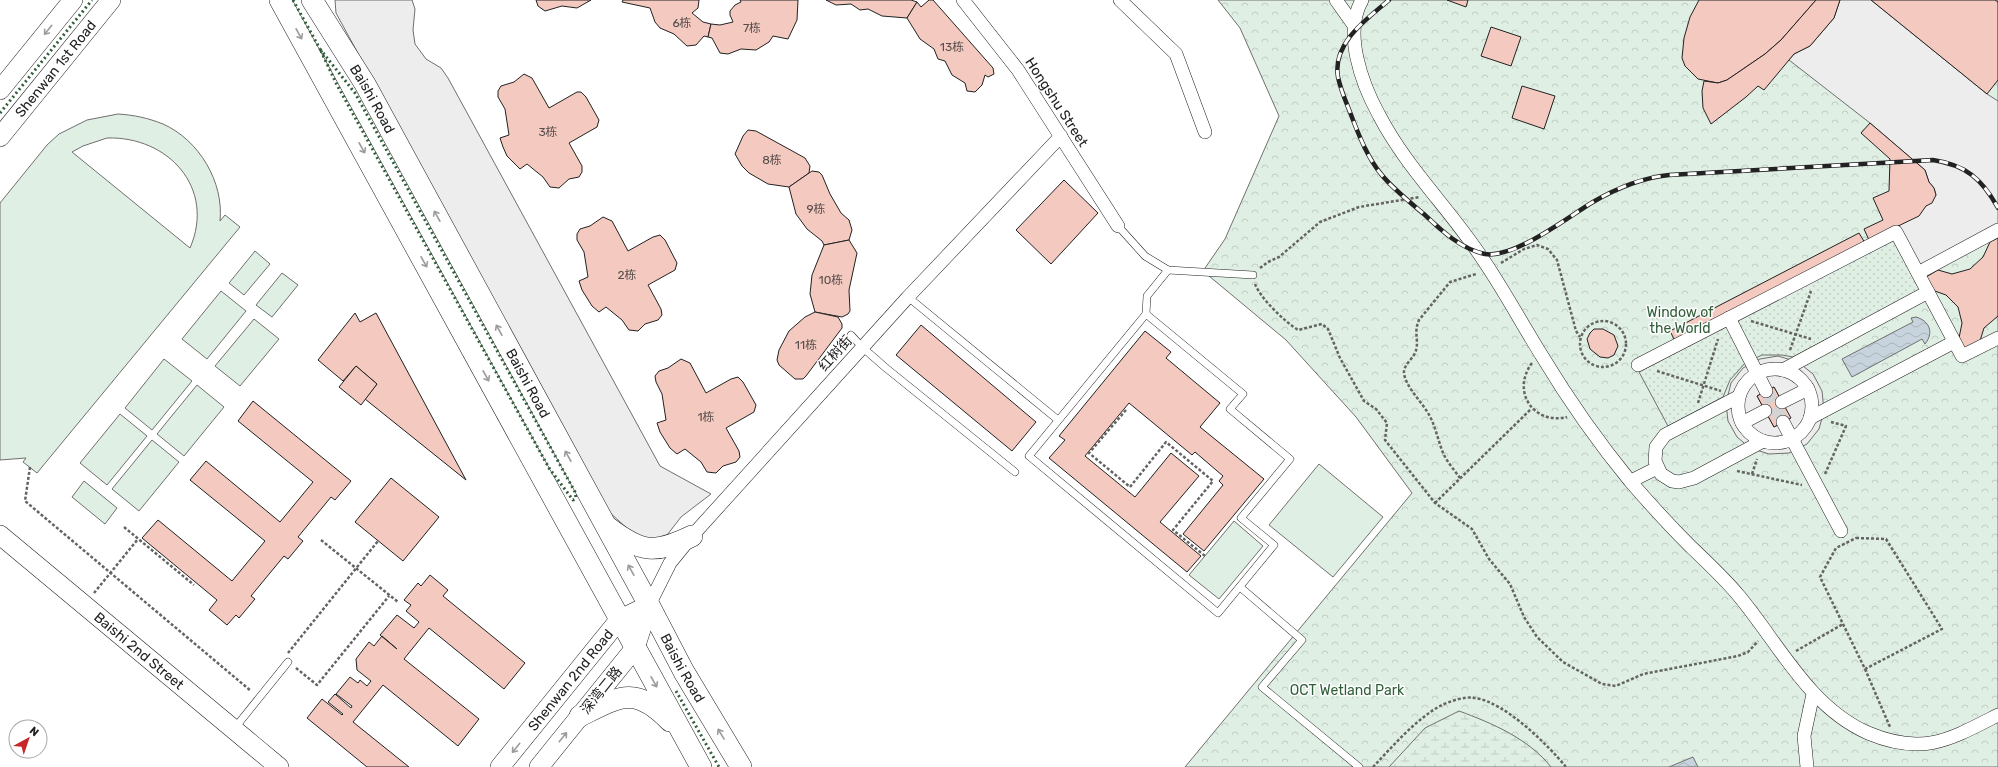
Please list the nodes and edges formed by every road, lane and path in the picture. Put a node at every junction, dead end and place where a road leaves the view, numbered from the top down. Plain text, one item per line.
1 (72, 0) edge
2 (111, 0) edge
3 (280, 0) edge
4 (312, 0) edge
5 (963, 0) edge
6 (1120, 0) edge
7 (1336, 0) edge
8 (1362, 0) edge
9 (1353, 24) junction
10 (0, 90) edge
11 (1205, 132) dead end
12 (1061, 136) junction
13 (0, 137) edge
14 (1433, 195) junction
15 (1118, 226) joint
16 (1998, 230) edge
17 (1490, 269) junction
18 (1168, 270) junction
19 (1918, 272) junction
20 (1817, 273) junction
21 (1253, 275) junction
22 (1928, 292) junction
23 (908, 297) junction
24 (1146, 314) junction
25 (1728, 319) junction
26 (1796, 334) junction
27 (851, 335) dead end
28 (1580, 337) junction
29 (1998, 338) edge
30 (1954, 342) junction
31 (1830, 344) junction
32 (862, 347) junction
33 (1540, 354) junction
34 (1620, 360) junction
35 (1638, 365) junction
36 (1783, 370) junction
37 (1757, 373) junction
38 (1703, 385) junction
39 (1808, 389) junction
40 (1766, 391) tunnel mouth
41 (1738, 397) junction
42 (1782, 402) dead end
43 (1532, 409) junction
44 (1126, 410) dead end
45 (1765, 411) dead end
46 (1578, 412) junction
47 (1810, 418) junction
48 (1058, 420) junction
49 (1692, 421) junction
50 (1783, 422) tunnel mouth
51 (1742, 424) junction
52 (1846, 426) dead end
53 (1792, 439) junction
54 (1763, 441) junction
55 (1717, 466) junction
56 (30, 467) dead end
57 (1657, 468) junction
58 (1015, 472) dead end
59 (1119, 478) junction
60 (1460, 478) junction
61 (1631, 481) junction
62 (1116, 482) dead end
63 (1818, 489) junction
64 (1435, 503) junction
65 (606, 526) junction
66 (124, 527) dead end
67 (1841, 531) dead end
68 (0, 535) edge
69 (692, 536) junction
70 (138, 539) junction
71 (321, 540) dead end
72 (378, 541) dead end
73 (1205, 556) dead end
74 (356, 568) junction
75 (110, 574) junction
76 (194, 585) dead end
77 (1240, 587) junction
78 (390, 596) junction
79 (398, 602) dead end
80 (84, 605) junction
81 (649, 605) junction
82 (620, 620) junction
83 (1843, 624) junction
84 (1766, 631) junction
85 (635, 648) junction
86 (1785, 657) junction
87 (288, 662) junction
88 (1865, 669) junction
89 (1813, 694) junction
90 (259, 698) junction
91 (580, 716) junction
92 (1998, 716) edge
93 (234, 729) junction
94 (682, 733) junction
95 (1888, 740) junction
96 (279, 767) edge
97 (500, 767) edge
98 (539, 767) edge
99 (701, 767) edge
100 (741, 767) edge
101 (1359, 767) edge
102 (1373, 767) edge
103 (1566, 767) edge
104 (1807, 767) edge

1 -> 10 street
2 - 13 street, Shenwan 1st Road
3 -> 82 main road
65 -> 4 main road, Baishi Road
5 - 12 street, Hongshu Street
6 - 11 street
7 - 9 street
8 - 9 street
9 - 14 street
12 - 15 street, Hongshu Street
12 - 23 street, 红树街
14 - 17 street
14 - 21 path
15 - 18 lane
16 - 19 street
17 - 28 path
17 - 33 street
17 - 60 path
18 - 21 lane
18 - 24 lane
19 - 20 street
19 - 22 street
20 - 25 street
20 - 26 path
21 - 64 path
22 - 30 street
22 - 31 street
23 - 32 street, 红树街
23 - 48 lane
24 - 48 lane
24 - 77 lane
25 - 26 path
25 - 35 street
25 - 37 street
25 - 38 path
26 - 31 path
26 - 36 path
27 - 32 lane
28 - 34 path
28 - 34 path
29 - 30 street
30 - 47 street
31 - 36 street
32 - 58 lane
32 - 69 street, 红树街
33 - 43 path
33 - 46 street
34 - 35 path
35 - 38 path
36 - 37 street
36 - 39 street
37 - 40 street
37 - 41 street
38 - 41 path
38 - 49 path
39 - 42 street
39 - 47 street
41 - 49 street
41 - 51 street
43 - 46 path
43 - 60 path
44 - 59 path
45 - 51 street
46 - 61 street
47 - 53 street
48 - 77 lane
49 - 57 street
50 - 53 street
51 - 54 street
52 - 63 path
53 - 54 street
53 - 63 street
54 - 55 street
55 - 57 street
55 - 63 path
56 - 75 path
57 - 61 street
59 - 62 path
59 - 73 path
60 - 64 path
61 - 84 street
63 - 67 street
64 - 84 path
65 - 69 main road
81 -> 65 main road, Baishi Road
66 - 70 path
68 - 80 street, Baishi 2nd Street
69 - 81 street, 红树街
70 - 75 path
70 - 76 path
71 - 74 path
72 - 74 path
74 - 78 path
74 - 87 path
75 - 80 path
75 - 90 path
77 - 101 lane
78 - 79 path
78 - 87 path
80 - 93 street, Baishi 2nd Street
81 - 82 street, Shenwan 2nd Road
81 - 85 street, 深湾二路
100 -> 81 main road, Baishi Road
82 - 85 main road
82 -> 97 street, Shenwan 2nd Road
83 - 86 path
83 - 88 path
83 - 88 path
84 - 86 street
85 - 91 street, 深湾二路
85 -> 94 main road
86 - 89 street
87 - 90 lane
88 - 95 path
89 - 95 street
89 - 104 street
90 - 93 lane
91 - 94 main road
98 -> 91 street, 深湾二路
92 - 95 street
93 - 96 street, Baishi 2nd Street
94 - 99 main road
102 - 103 path

